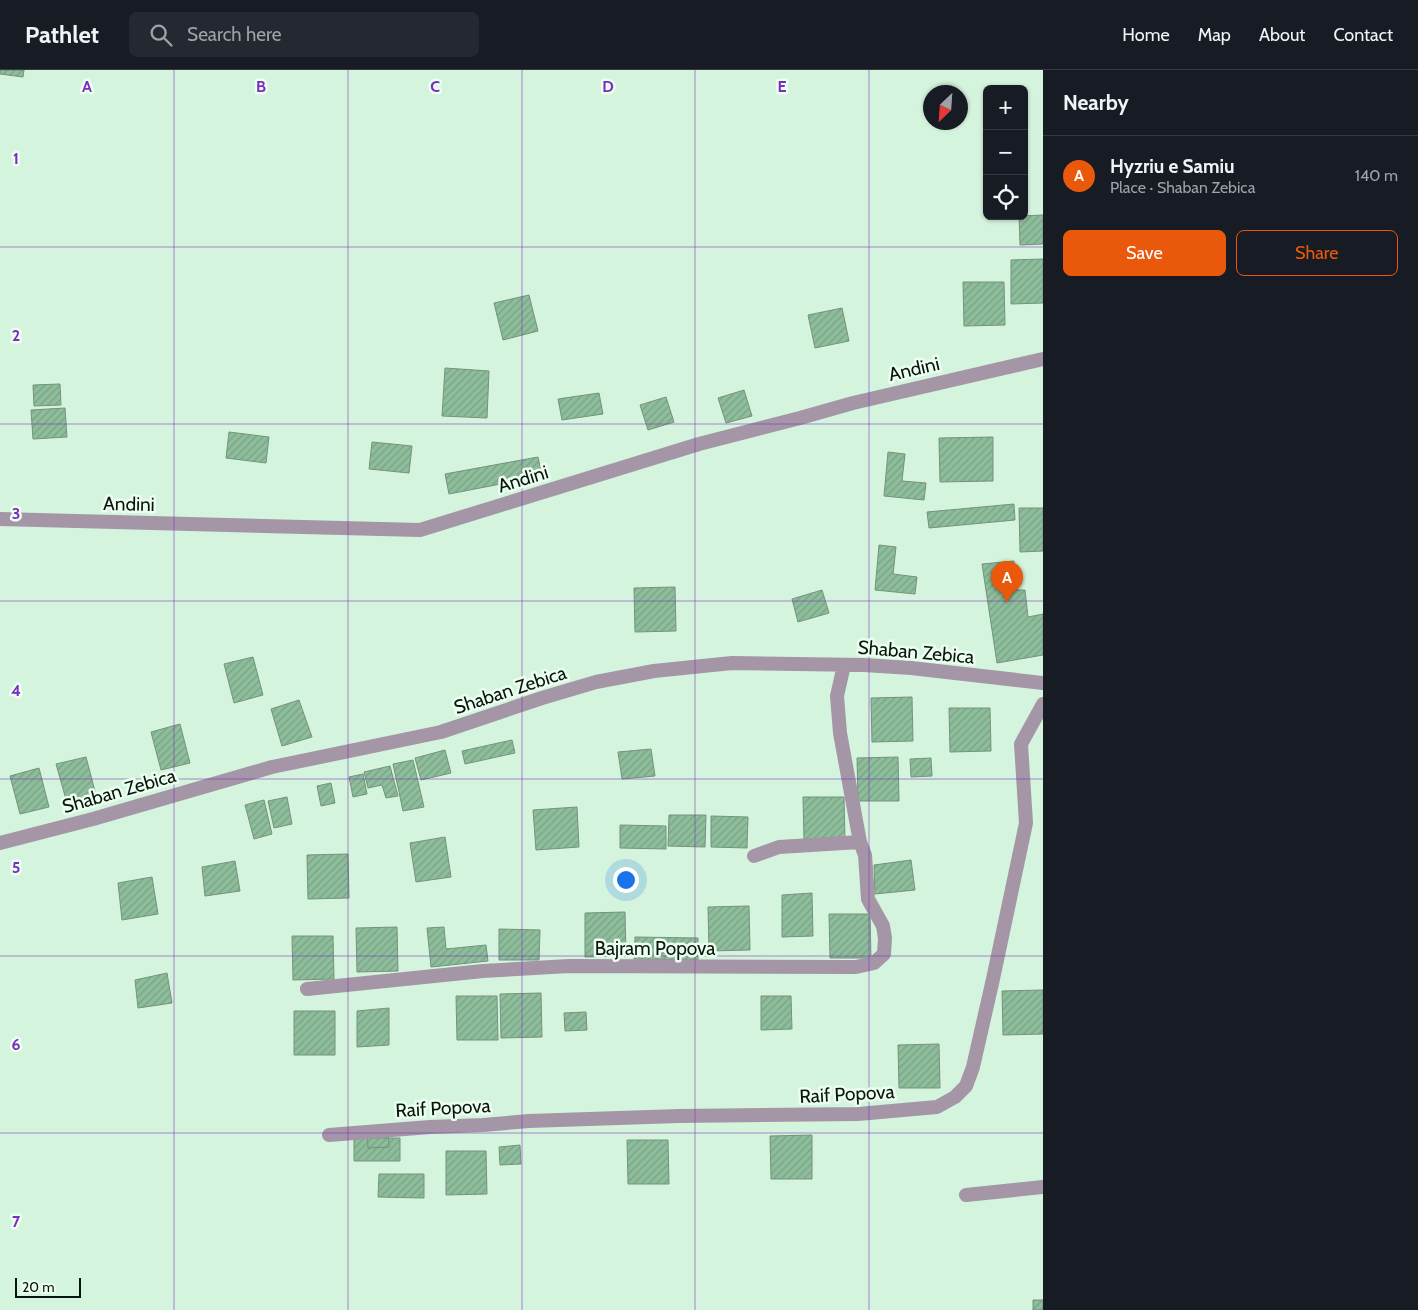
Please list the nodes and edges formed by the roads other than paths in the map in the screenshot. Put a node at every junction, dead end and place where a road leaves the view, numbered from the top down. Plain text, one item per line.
1 (1043, 359) edge
2 (0, 519) edge
3 (844, 665) junction
4 (1043, 683) edge
5 (1043, 704) edge
6 (860, 842) junction
7 (0, 843) edge
8 (754, 856) dead end
9 (307, 990) dead end
10 (329, 1135) dead end
11 (1043, 1187) edge
12 (966, 1195) dead end

1 - 2 street, Andini
3 - 4 street, Shaban Zebica
3 - 6 street, Bajram Popova
3 - 7 street, Shaban Zebica
5 - 10 street, Raif Popova
6 - 8 street
6 - 9 street, Bajram Popova
11 - 12 street

